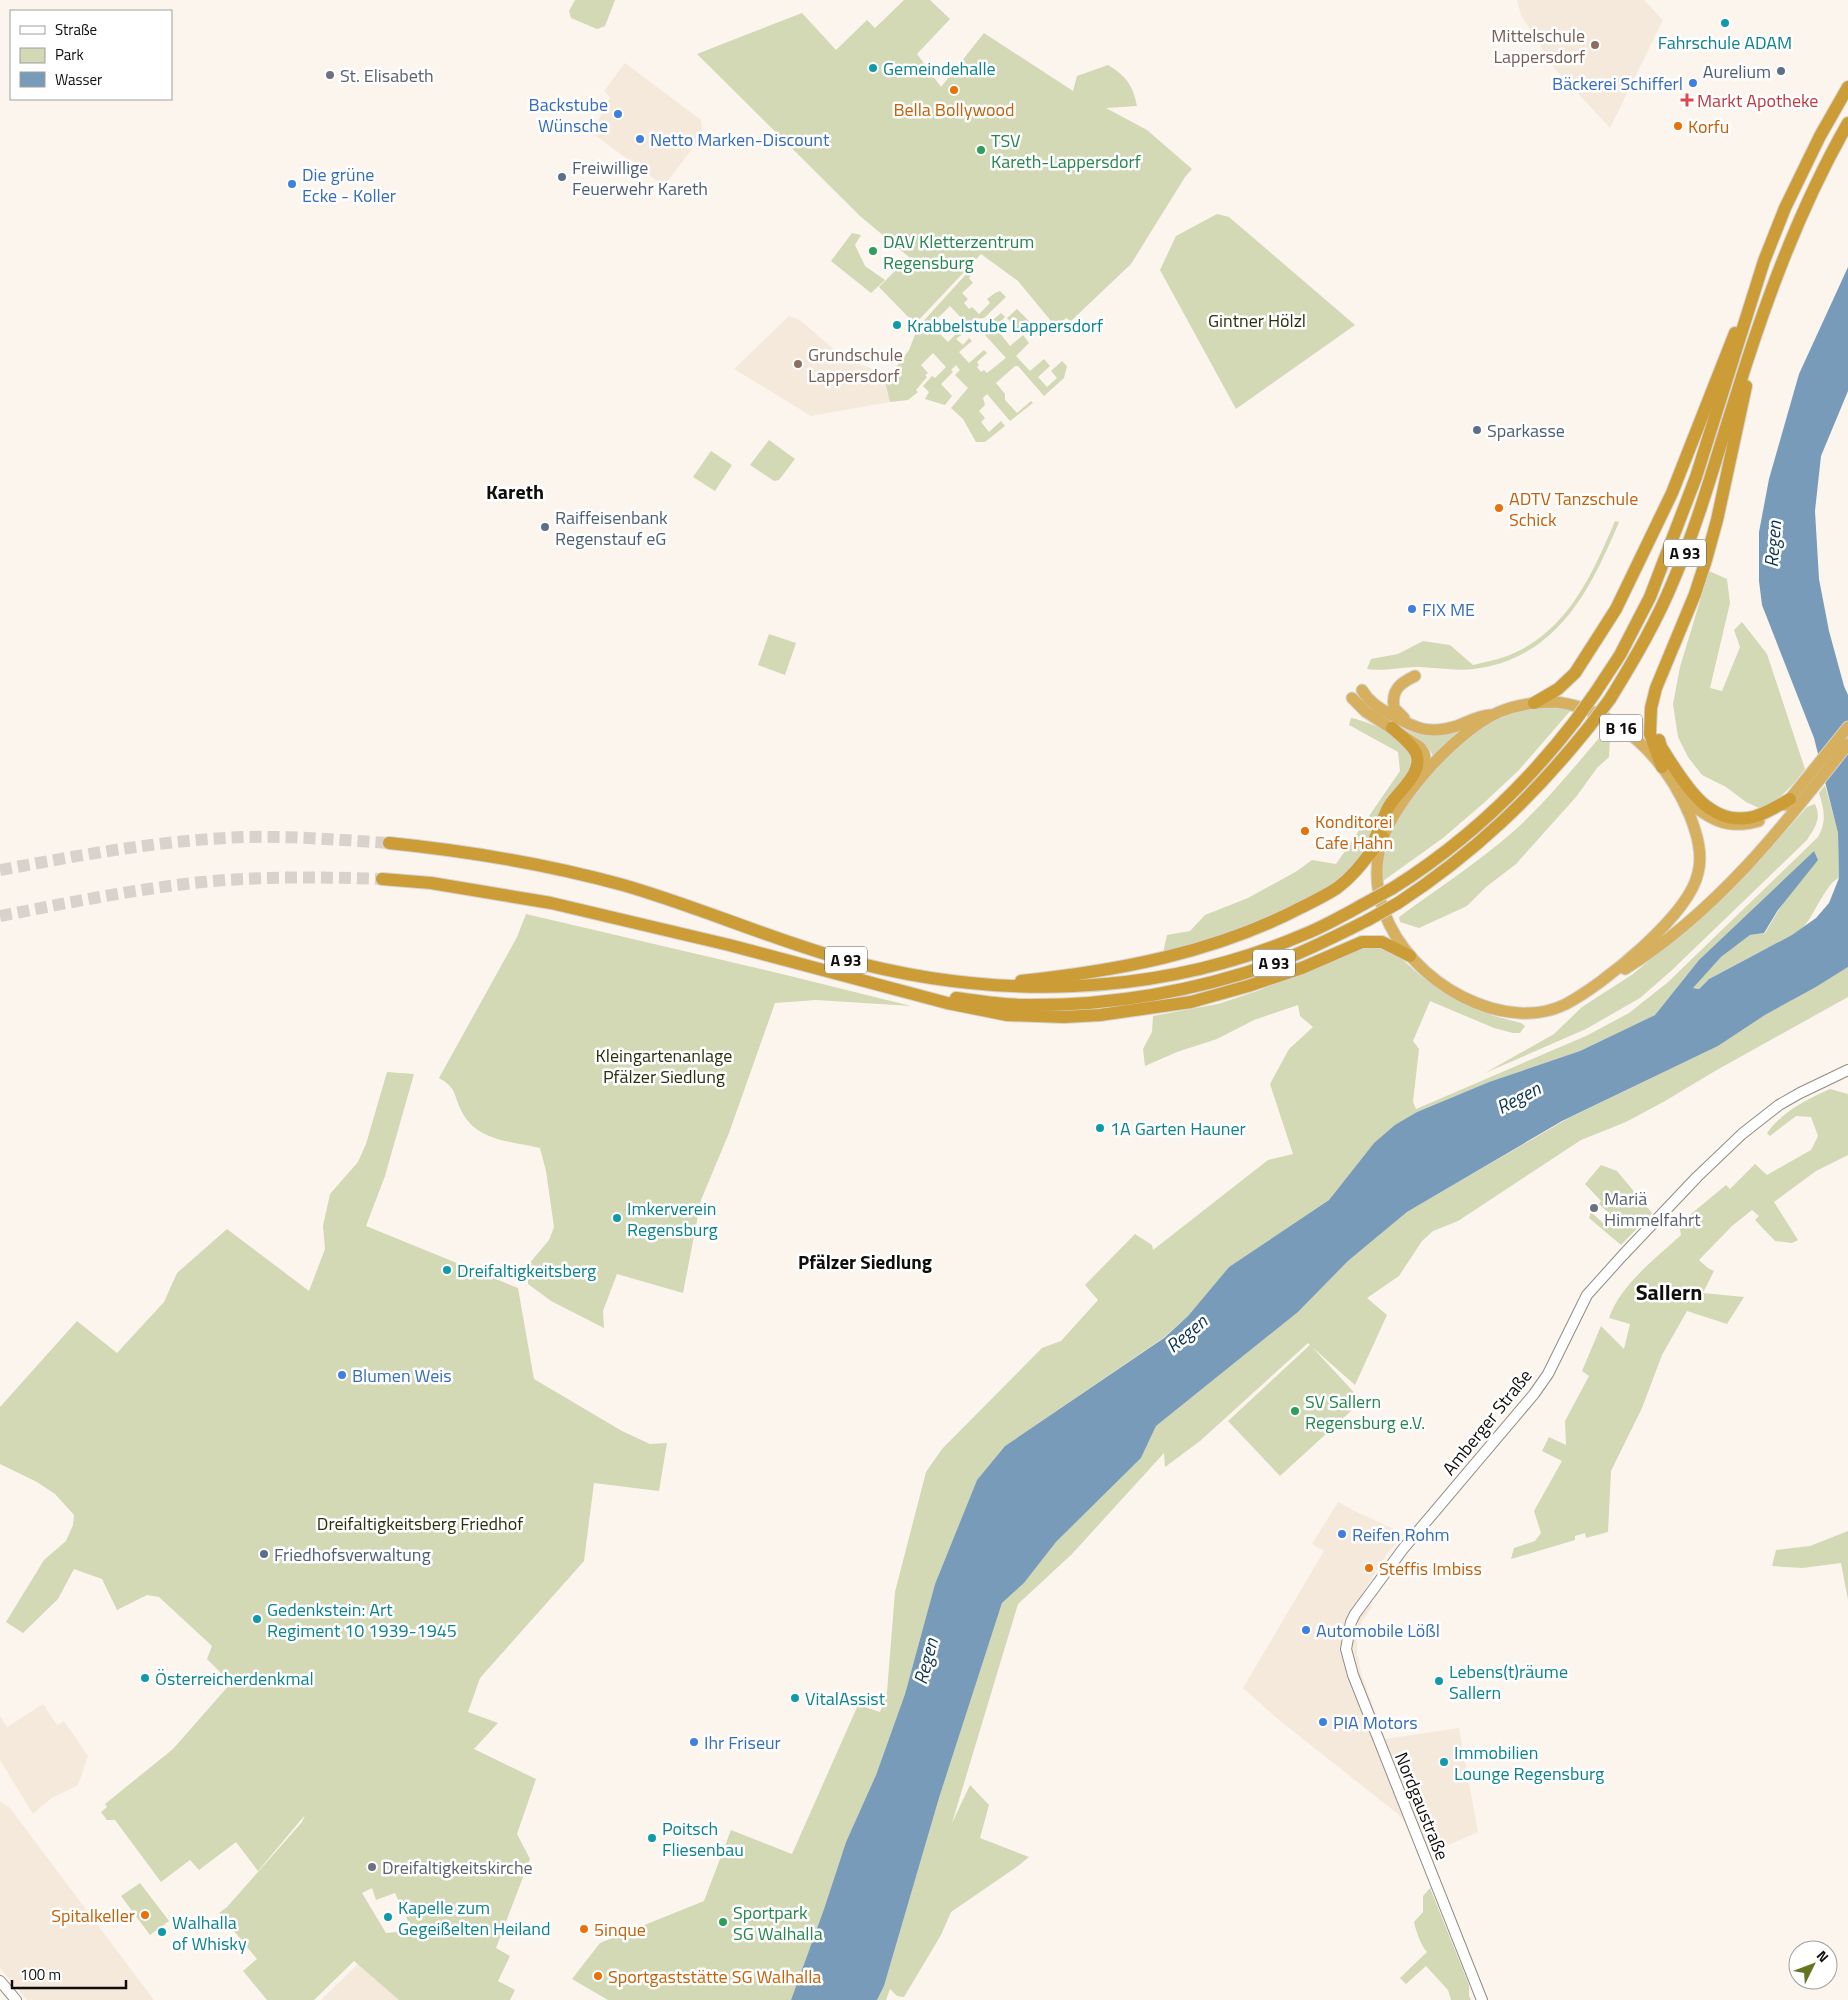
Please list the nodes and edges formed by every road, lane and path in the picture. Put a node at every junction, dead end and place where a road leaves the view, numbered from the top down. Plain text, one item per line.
1 (1848, 87) edge
2 (1848, 123) edge
3 (1747, 314) junction
4 (1754, 341) junction
5 (1415, 676) dead end
6 (1362, 690) dead end
7 (1352, 698) dead end
8 (1534, 703) junction
9 (1651, 708) junction
10 (1494, 715) junction
11 (1415, 727) junction
12 (1848, 727) edge
13 (1392, 728) junction
14 (1848, 744) edge
15 (1662, 767) junction
16 (1427, 770) junction
17 (1682, 797) junction
18 (1790, 800) junction
19 (1383, 837) junction
20 (389, 843) tunnel mouth
21 (1366, 858) junction
22 (382, 879) tunnel mouth
23 (1410, 956) junction
24 (981, 985) junction
25 (892, 988) junction
26 (1590, 988) junction
27 (1848, 1070) edge
28 (1350, 1622) joint
29 (0, 1981) edge
30 (16, 2000) edge
31 (1482, 2000) edge

1 - 3 highway, A 93
2 - 4 highway, A 93
3 - 8 highway
3 - 24 highway, A 93, bridge
4 - 9 highway
4 - 25 highway, A 93, bridge
5 - 11 highway
6 - 11 highway, B 16
7 - 13 highway
8 - 10 highway, B 16
8 - 15 highway, B 16
9 - 15 highway
9 - 18 highway
10 - 11 highway, B 16
10 - 16 highway, B 16
12 - 18 highway, B 16
13 - 16 highway
13 - 21 highway
14 - 26 highway, B 16
15 - 17 highway, B 16
16 - 19 highway, B 16
17 - 18 highway, B 16
17 - 26 highway, B 16
19 - 21 highway
19 - 23 highway, B 16
20 - 24 highway, A 93
21 - 24 highway
22 - 25 highway, A 93
23 - 25 highway
23 - 26 highway, B 16
27 - 28 main road, Amberger Straße
28 - 31 main road, Nordgaustraße
29 - 30 main road

